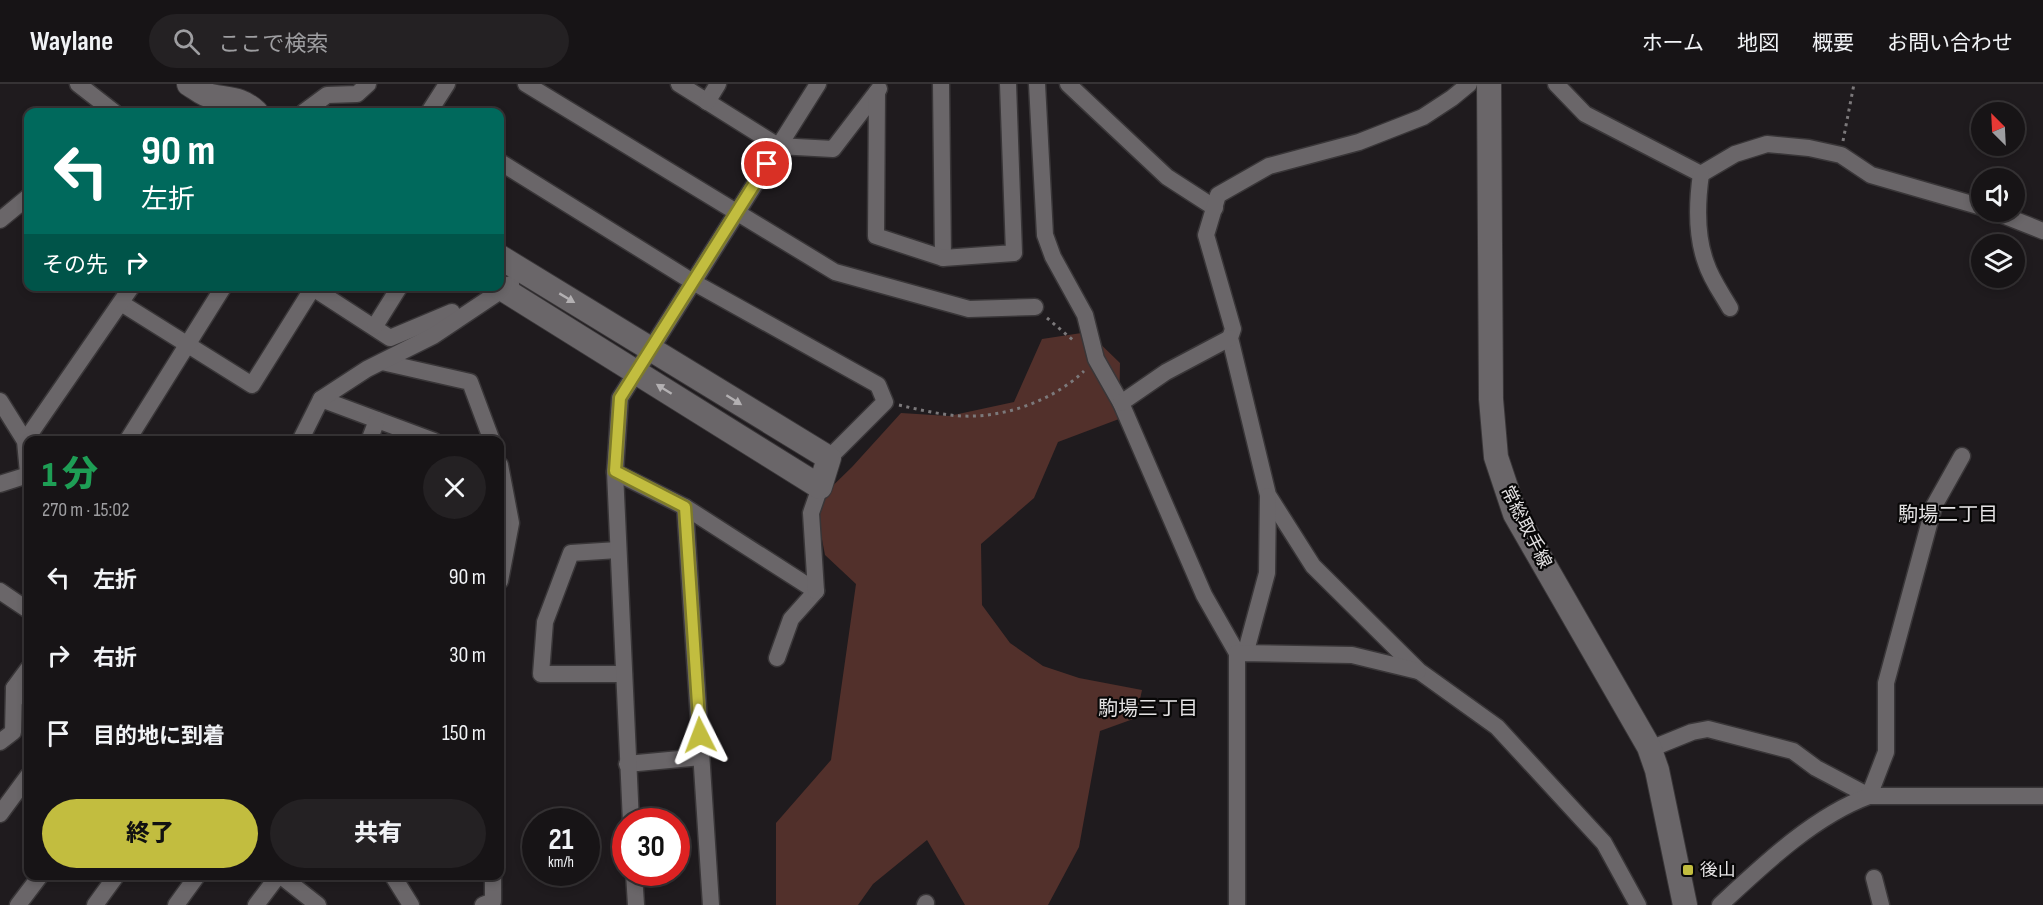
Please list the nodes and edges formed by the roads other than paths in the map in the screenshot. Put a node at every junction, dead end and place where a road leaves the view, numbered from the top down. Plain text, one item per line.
1 (78, 84) edge
2 (189, 84) edge
3 (368, 84) edge
4 (447, 84) edge
5 (526, 84) edge
6 (679, 84) edge
7 (718, 84) edge
8 (818, 84) edge
9 (941, 84) edge
10 (1008, 84) edge
11 (1036, 84) edge
12 (1068, 84) edge
13 (1469, 84) edge
14 (1489, 84) edge
15 (1556, 84) edge
16 (881, 88) edge
17 (324, 89) edge
18 (707, 102) junction
19 (109, 108) edge
20 (251, 108) edge
21 (307, 108) edge
22 (432, 108) edge
23 (777, 147) junction
24 (504, 164) edge
25 (1701, 174) junction
26 (24, 200) edge
27 (1971, 204) edge
28 (1215, 208) junction
29 (737, 214) junction
30 (0, 220) edge
31 (2020, 222) edge
32 (2043, 231) edge
33 (943, 258) junction
34 (504, 259) edge
35 (527, 273) junction
36 (693, 282) junction
37 (504, 286) edge
38 (504, 290) edge
39 (129, 291) edge
40 (221, 291) edge
41 (311, 291) edge
42 (320, 291) edge
43 (397, 291) edge
44 (496, 291) edge
45 (121, 303) junction
46 (1035, 307) road end
47 (1730, 308) dead end
48 (452, 312) dead end
49 (375, 326) junction
50 (1230, 338) junction
51 (186, 346) junction
52 (652, 349) junction
53 (382, 362) junction
54 (637, 373) junction
55 (321, 399) junction
56 (0, 401) edge
57 (1121, 403) junction
58 (377, 420) junction
59 (28, 436) edge
60 (129, 436) edge
61 (302, 436) edge
62 (371, 436) edge
63 (419, 436) edge
64 (490, 436) edge
65 (24, 439) edge
66 (1962, 456) dead end
67 (829, 458) junction
68 (615, 471) junction
69 (24, 475) edge
70 (0, 484) edge
71 (504, 486) edge
72 (820, 487) junction
73 (1268, 495) junction
74 (685, 507) junction
75 (618, 550) junction
76 (504, 560) edge
77 (0, 591) edge
78 (816, 591) junction
79 (24, 607) edge
80 (1242, 652) junction
81 (777, 658) dead end
82 (1419, 671) junction
83 (24, 674) edge
84 (624, 674) junction
85 (14, 688) junction
86 (24, 696) edge
87 (0, 742) edge
88 (1649, 747) junction
89 (701, 758) junction
90 (627, 764) junction
91 (24, 781) edge
92 (1869, 796) junction
93 (2043, 796) edge
94 (630, 808) edge
95 (0, 814) edge
96 (1874, 878) dead end
97 (37, 880) edge
98 (113, 880) edge
99 (194, 880) edge
100 (277, 880) edge
101 (285, 880) edge
102 (395, 880) edge
103 (493, 880) edge
104 (635, 886) edge
105 (18, 905) edge
106 (95, 905) edge
107 (176, 905) edge
108 (256, 905) edge
109 (318, 905) edge
110 (411, 905) edge
111 (483, 905) edge
112 (636, 905) edge
113 (711, 905) edge
114 (1237, 905) edge
115 (1638, 905) edge
116 (1685, 905) edge
117 (1720, 905) edge
118 (1881, 905) edge

1 - 19 street
2 - 20 street
3 - 17 street
4 - 22 street
5 - 29 street
6 - 18 street
7 - 18 street
8 - 23 street
9 - 33 street
10 - 33 street
11 - 57 street
12 - 28 street
13 - 28 street
14 - 88 street, 常総取手線
15 - 25 street
16 - 23 street
16 - 33 street
17 - 21 street
18 - 23 street
23 - 29 street
24 - 36 street
25 - 27 street
25 - 47 street
26 - 30 street
28 - 50 street
29 - 36 street
29 - 46 street
31 - 32 street
34 - 35 street
35 - 37 street
35 -> 52 street
36 - 52 street
36 - 67 street
38 - 54 street
39 - 45 street
40 - 51 street
41 - 51 street
42 - 49 street
43 - 49 street
44 - 53 street
45 - 51 street
45 - 59 street
48 - 49 street
50 - 57 street
50 - 73 street
51 - 60 street
52 - 54 street
52 -> 67 street
53 - 55 street
53 - 64 street
54 - 68 street
72 -> 54 street
55 - 58 street
55 - 61 street
56 - 65 street
57 - 80 street
58 - 62 street
58 - 63 street
66 - 92 street
67 - 72 street
68 - 74 street
68 - 75 street
69 - 70 street
71 - 76 street
72 - 78 street
73 - 80 street
73 - 82 street
74 - 78 street
74 - 89 street
75 - 84 street
75 - 84 street
77 - 79 street
78 - 81 street
80 - 82 street
80 - 114 street
82 - 115 street
83 - 85 street
84 - 90 street
85 - 86 street
85 - 87 street
88 - 92 street
88 - 116 street, 常総取手線
89 - 90 street
89 - 113 street
90 - 94 street
91 - 95 street
92 - 93 street
92 - 117 street
96 - 118 street
97 - 105 street
98 - 106 street
99 - 107 street
100 - 108 street
101 - 109 street
102 - 110 street
103 - 111 street
104 - 112 street

